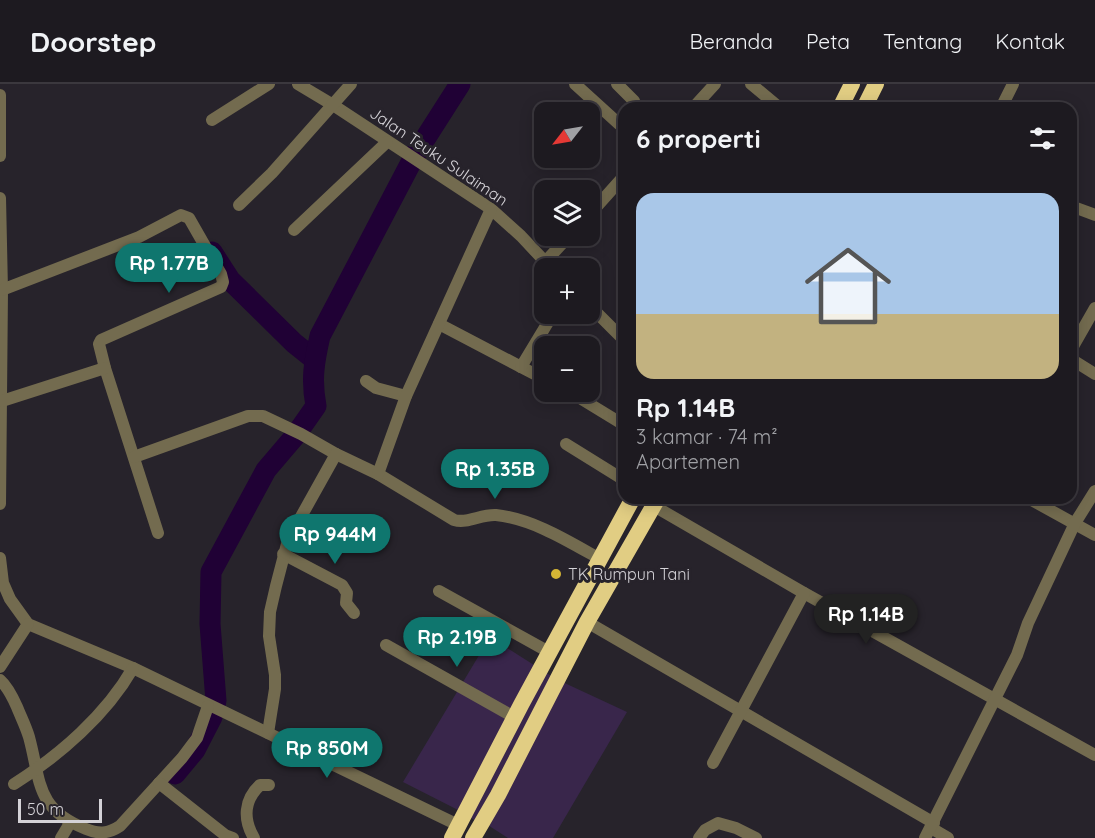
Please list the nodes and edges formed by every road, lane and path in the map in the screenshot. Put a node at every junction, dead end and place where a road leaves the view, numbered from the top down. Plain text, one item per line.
1 (269, 84) edge
2 (298, 84) edge
3 (351, 84) edge
4 (575, 84) edge
5 (616, 84) edge
6 (715, 84) edge
7 (751, 84) edge
8 (852, 84) edge
9 (876, 84) edge
10 (1013, 84) edge
11 (0, 95) edge
12 (634, 102) edge
13 (698, 102) edge
14 (773, 102) edge
15 (843, 102) edge
16 (867, 102) edge
17 (1003, 102) edge
18 (333, 105) junction
19 (212, 120) dead end
20 (618, 123) edge
21 (387, 142) junction
22 (0, 156) edge
23 (618, 183) edge
24 (0, 198) edge
25 (600, 203) edge
26 (239, 205) dead end
27 (1077, 208) edge
28 (491, 209) junction
29 (1095, 215) edge
30 (294, 230) dead end
31 (0, 244) edge
32 (541, 258) edge
33 (2, 290) junction
34 (1095, 308) edge
35 (600, 316) edge
36 (439, 324) junction
37 (547, 324) edge
38 (618, 334) edge
39 (1077, 340) edge
40 (1077, 362) edge
41 (521, 367) junction
42 (105, 368) junction
43 (534, 374) edge
44 (1095, 374) edge
45 (1, 379) edge
46 (366, 381) dead end
47 (406, 396) junction
48 (2, 401) junction
49 (586, 402) edge
50 (618, 421) edge
51 (566, 444) dead end
52 (336, 454) junction
53 (1, 457) edge
54 (134, 457) junction
55 (378, 474) junction
56 (618, 476) edge
57 (1095, 491) edge
58 (0, 504) edge
59 (630, 504) edge
60 (655, 504) edge
61 (659, 504) edge
62 (1040, 504) edge
63 (1076, 523) junction
64 (158, 533) dead end
65 (1095, 535) edge
66 (283, 554) junction
67 (0, 558) edge
68 (600, 559) junction
69 (439, 591) dead end
70 (804, 593) junction
71 (354, 613) dead end
72 (588, 622) junction
73 (28, 624) junction
74 (386, 645) dead end
75 (549, 652) junction
76 (0, 667) edge
77 (133, 668) junction
78 (0, 680) edge
79 (995, 700) junction
80 (208, 705) junction
81 (518, 710) junction
82 (741, 710) junction
83 (541, 713) junction
84 (268, 733) junction
85 (1095, 755) edge
86 (713, 763) dead end
87 (35, 771) junction
88 (14, 784) dead end
89 (269, 785) dead end
90 (163, 786) junction
91 (70, 823) junction
92 (930, 830) edge
93 (455, 831) edge
94 (476, 837) edge
95 (61, 838) edge
96 (233, 838) edge
97 (254, 838) edge
98 (699, 838) edge
99 (756, 838) edge
100 (948, 838) edge

1 - 19 street
2 - 18 street, Jalan Teuku Sulaiman
3 - 18 street
4 - 20 street
5 - 12 street
6 - 13 street
7 - 14 street
8 - 15 highway
9 - 16 highway
10 - 17 street
11 - 22 street
18 - 21 street, Jalan Teuku Sulaiman
18 - 26 street
21 - 28 street, Jalan Teuku Sulaiman
21 - 30 street
23 - 25 street
24 - 31 street
27 - 29 street
28 - 32 street, Jalan Teuku Sulaiman
28 - 36 street
31 - 33 street
33 - 42 street
33 - 45 street
34 - 39 street
35 - 38 street
36 - 41 street
36 - 47 street
37 - 41 street
40 - 44 street
41 - 43 street
42 - 48 street
42 - 54 street
45 - 48 street
46 - 47 street
47 - 55 street
48 - 53 street
49 - 50 street
51 - 56 street
52 - 54 street
52 - 55 street
52 - 66 street
53 - 58 street
54 - 64 street
55 - 68 street
57 - 63 street
59 - 68 highway
60 - 72 highway
61 - 70 street
62 - 63 street
63 - 65 street
63 - 79 street
66 - 71 street
66 - 84 street
67 - 73 street
68 - 75 highway
69 - 75 street
70 - 79 street
70 - 82 street
72 - 82 street
72 - 83 highway
73 - 76 street
73 - 77 street
74 - 81 street
75 - 81 highway
77 - 80 street
77 - 87 street
78 - 87 street
79 - 85 street
79 - 92 street
80 - 84 street
80 - 90 street
81 - 83 highway
81 - 93 highway
82 - 86 street
82 - 92 street
83 - 94 highway
84 - 93 street
87 - 88 street
87 - 91 street
89 - 97 street
90 - 91 street
90 - 96 street
91 - 95 street
92 - 100 street
98 - 99 street

